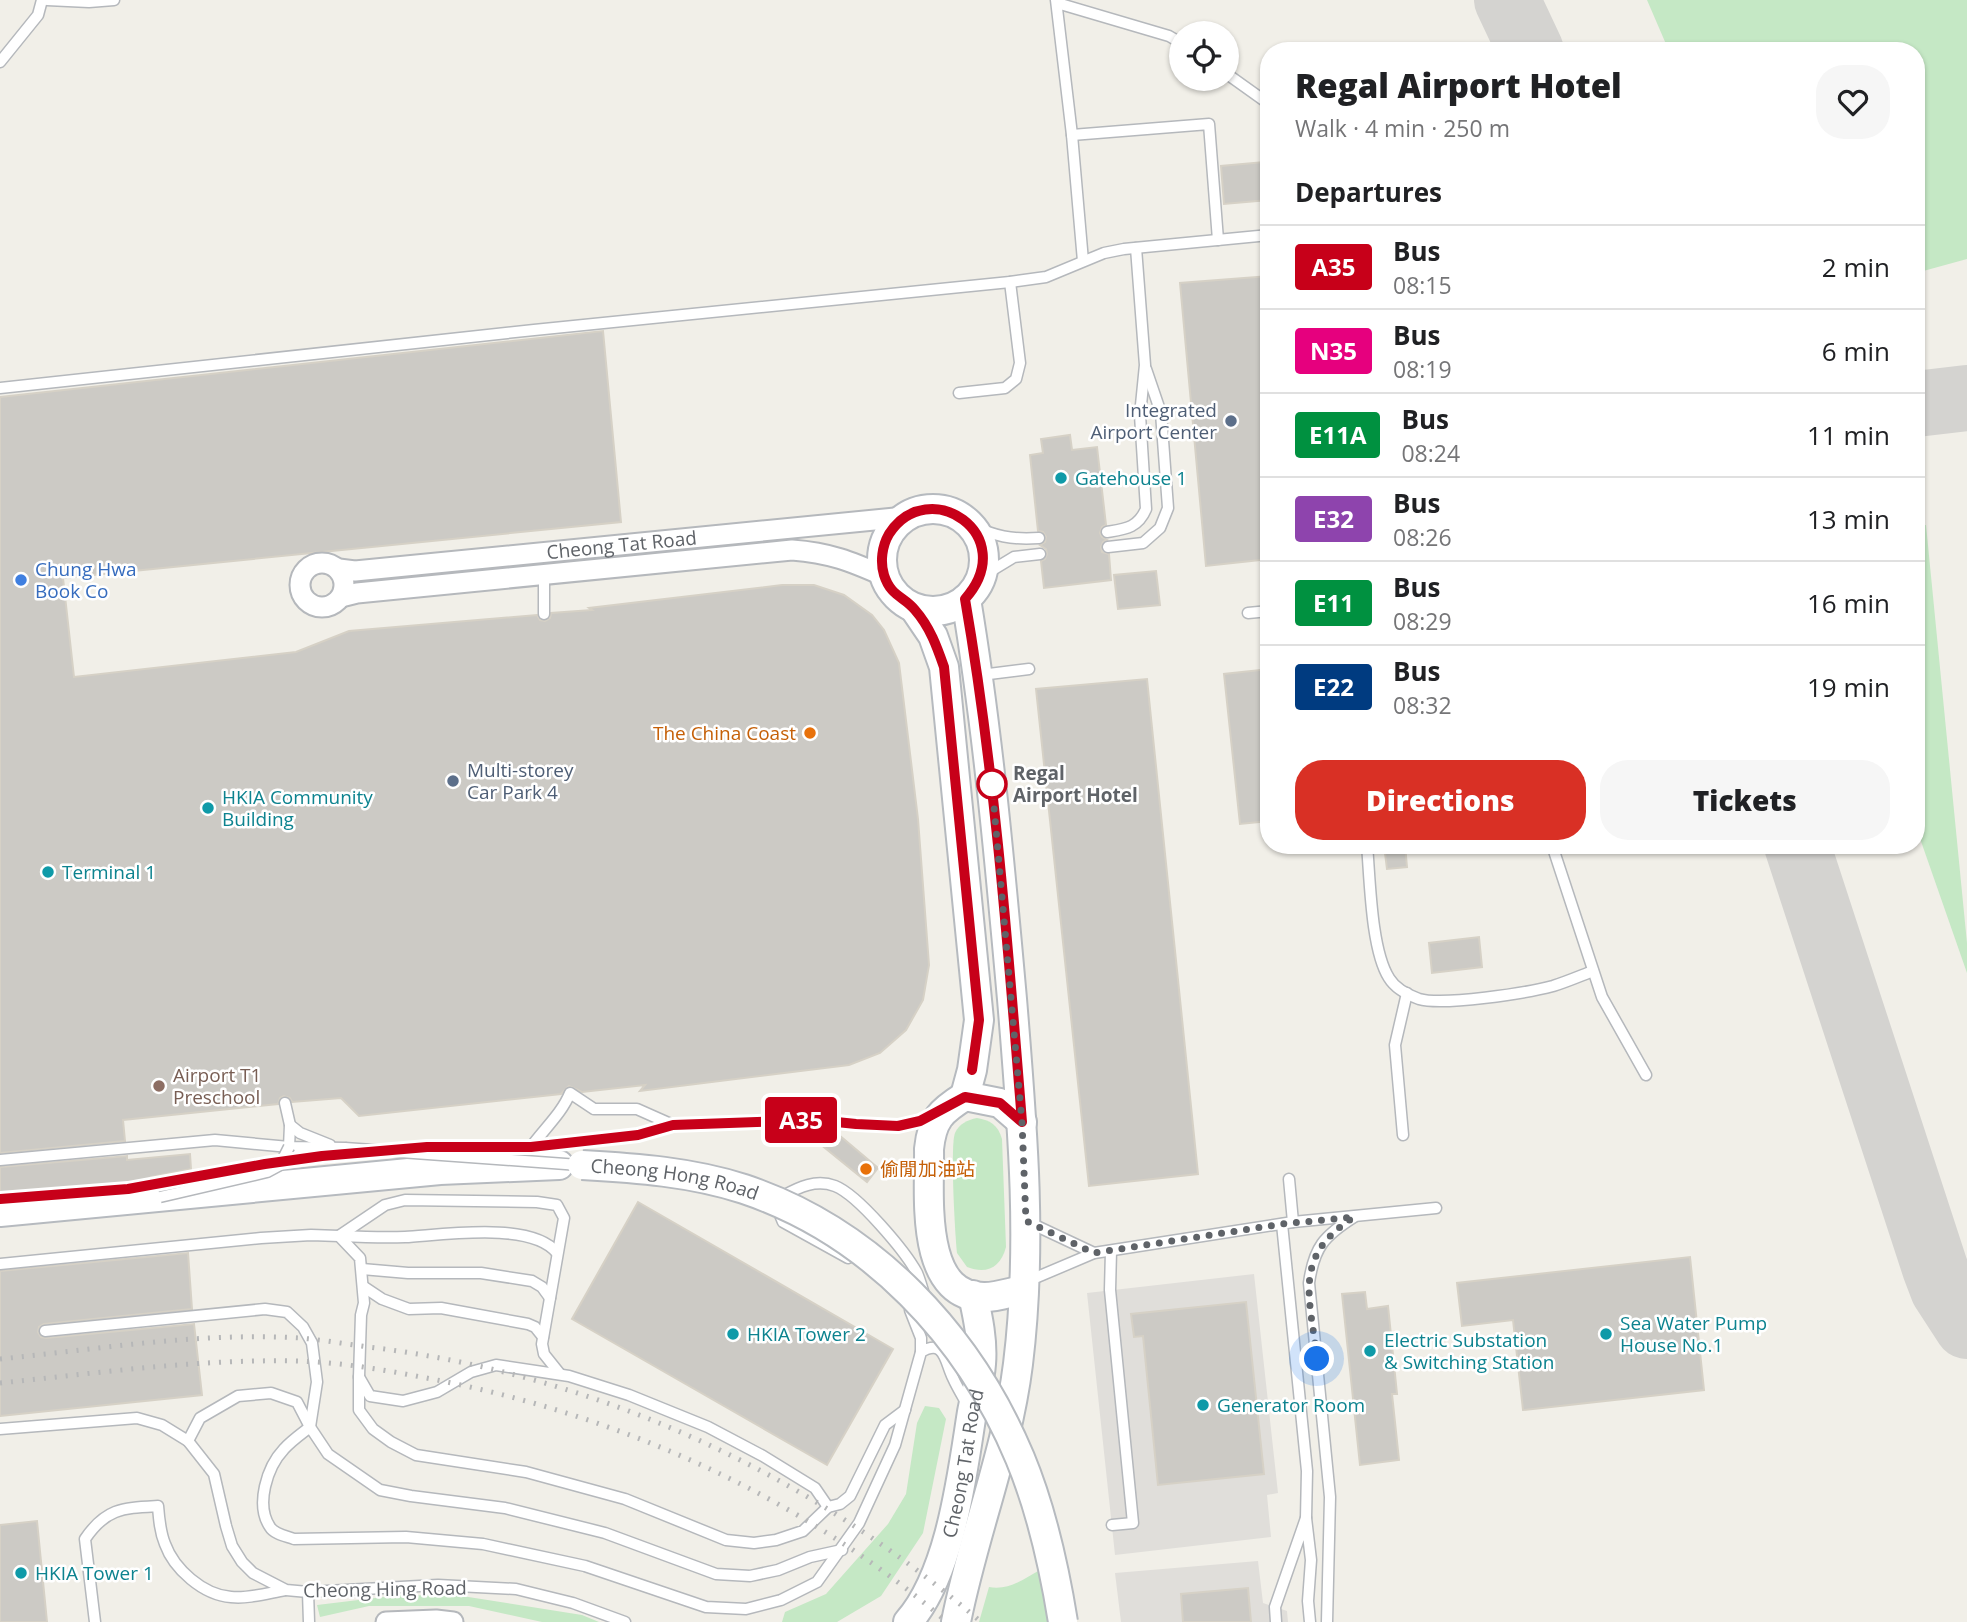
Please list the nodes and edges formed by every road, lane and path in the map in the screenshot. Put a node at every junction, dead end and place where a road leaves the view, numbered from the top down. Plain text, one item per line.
1 (44, 0) edge
2 (114, 0) edge
3 (1057, 2) edge
4 (1169, 36) edge
5 (0, 62) edge
6 (1239, 83) edge
7 (1260, 98) edge
8 (1072, 135) junction
9 (1260, 236) edge
10 (1218, 240) junction
11 (1136, 248) junction
12 (1083, 261) junction
13 (1010, 282) junction
14 (1145, 365) junction
15 (0, 388) edge
16 (959, 393) dead end
17 (905, 517) junction
18 (970, 525) junction
19 (1107, 532) dead end
20 (1039, 538) dead end
21 (1108, 547) dead end
22 (1040, 554) dead end
23 (339, 569) junction
24 (544, 574) junction
25 (884, 576) junction
26 (973, 588) junction
27 (341, 597) junction
28 (914, 608) junction
29 (1260, 612) edge
30 (1248, 613) dead end
31 (544, 614) dead end
32 (1030, 669) dead end
33 (978, 675) junction
34 (1368, 854) edge
35 (1555, 854) edge
36 (1593, 971) junction
37 (1407, 993) junction
38 (1646, 1074) dead end
39 (285, 1103) dead end
40 (954, 1103) junction
41 (1022, 1122) junction
42 (290, 1125) junction
43 (673, 1125) junction
44 (1403, 1135) dead end
45 (289, 1147) junction
46 (531, 1147) junction
47 (345, 1148) junction
48 (0, 1160) edge
49 (582, 1165) junction
50 (1289, 1179) dead end
51 (151, 1192) junction
52 (1436, 1208) dead end
53 (0, 1212) edge
54 (1354, 1217) junction
55 (1026, 1221) junction
56 (1293, 1222) junction
57 (1282, 1224) junction
58 (339, 1236) junction
59 (1111, 1251) junction
60 (557, 1253) junction
61 (1094, 1253) junction
62 (856, 1262) dead end
63 (0, 1264) edge
64 (362, 1269) junction
65 (875, 1276) dead end
66 (1024, 1286) junction
67 (364, 1287) junction
68 (972, 1295) junction
69 (550, 1298) junction
70 (45, 1331) dead end
71 (543, 1338) junction
72 (921, 1352) junction
73 (945, 1354) junction
74 (560, 1374) junction
75 (359, 1377) junction
76 (905, 1410) junction
77 (972, 1414) junction
78 (310, 1427) junction
79 (0, 1429) edge
80 (188, 1441) junction
81 (828, 1507) junction
82 (1306, 1518) junction
83 (1112, 1525) dead end
84 (842, 1550) junction
85 (286, 1590) junction
86 (308, 1592) junction
87 (95, 1622) edge
88 (309, 1622) edge
89 (386, 1622) edge
90 (453, 1622) edge
91 (625, 1622) edge
92 (908, 1622) edge
93 (956, 1622) edge
94 (1063, 1622) edge
95 (1276, 1622) edge
96 (1310, 1622) edge
97 (1327, 1622) edge

1 - 2 lane
1 - 5 lane
3 - 4 lane
3 - 8 lane
6 - 7 lane
8 - 10 lane
8 - 12 lane
9 - 10 lane
10 - 11 lane
11 - 12 lane
11 - 14 lane
12 - 13 lane
13 - 15 lane
13 - 16 lane
14 - 19 lane
14 - 21 lane
17 - 18 street, Cheong Tat Road
17 - 23 street, Cheong Tat Road
17 - 25 street
18 - 20 lane
18 - 26 street, Cheong Tat Road
22 - 26 lane
23 - 27 street
23 - 27 street, Cheong Tat Road
24 - 25 street, Cheong Tat Road
24 - 27 street, Cheong Tat Road
24 - 31 lane
25 - 28 street, Cheong Tat Road
26 - 28 street
26 - 33 street, Cheong Tat Road
28 - 40 street, Cheong Tat Road
29 - 30 lane
32 - 33 lane
33 - 41 street, Cheong Tat Road
34 - 37 lane
35 - 36 lane
36 - 37 lane
36 - 38 lane
37 - 44 lane
39 - 42 lane
40 - 41 street
40 - 43 lane
40 - 68 street, Cheong Tat Road
41 - 55 street, Cheong Tat Road
42 - 45 lane
42 - 47 lane
43 - 46 lane
43 - 46 lane
45 - 47 lane
45 - 48 lane
45 - 51 lane, bridge
46 - 51 lane
47 - 49 lane, bridge
49 - 51 street, Cheong Hong Road, bridge
49 - 94 street, Cheong Hong Road, bridge
50 - 56 lane
51 - 53 street, Cheong Hong Road
52 - 54 lane
54 - 56 lane
54 - 97 lane
55 - 61 lane
55 - 66 street, Cheong Tat Road
56 - 57 lane
57 - 59 lane
57 - 82 lane
58 - 60 lane
58 - 60 lane
58 - 63 lane
58 - 64 lane
59 - 61 lane
59 - 83 lane
60 - 69 lane
61 - 66 lane
62 - 73 lane
64 - 67 lane
64 - 69 lane
65 - 72 lane
66 - 68 street
66 - 93 street, Cheong Tat Road
67 - 71 lane
67 - 75 lane
68 - 77 street, Cheong Tat Road
69 - 71 lane
70 - 78 lane
71 - 74 lane
72 - 73 lane
72 - 76 lane
73 - 77 lane
74 - 75 lane
74 - 81 lane
75 - 81 lane
76 - 81 lane
76 - 84 lane
77 - 92 street, Cheong Tat Road
78 - 80 lane
78 - 84 lane
78 - 84 lane
79 - 80 lane, Cheong Hing Road
80 - 85 lane, Cheong Hing Road
82 - 95 lane
82 - 96 lane
85 - 86 lane, Cheong Hing Road
85 - 87 lane
86 - 88 lane
86 - 91 lane, Cheong Hing Road
89 - 90 street

